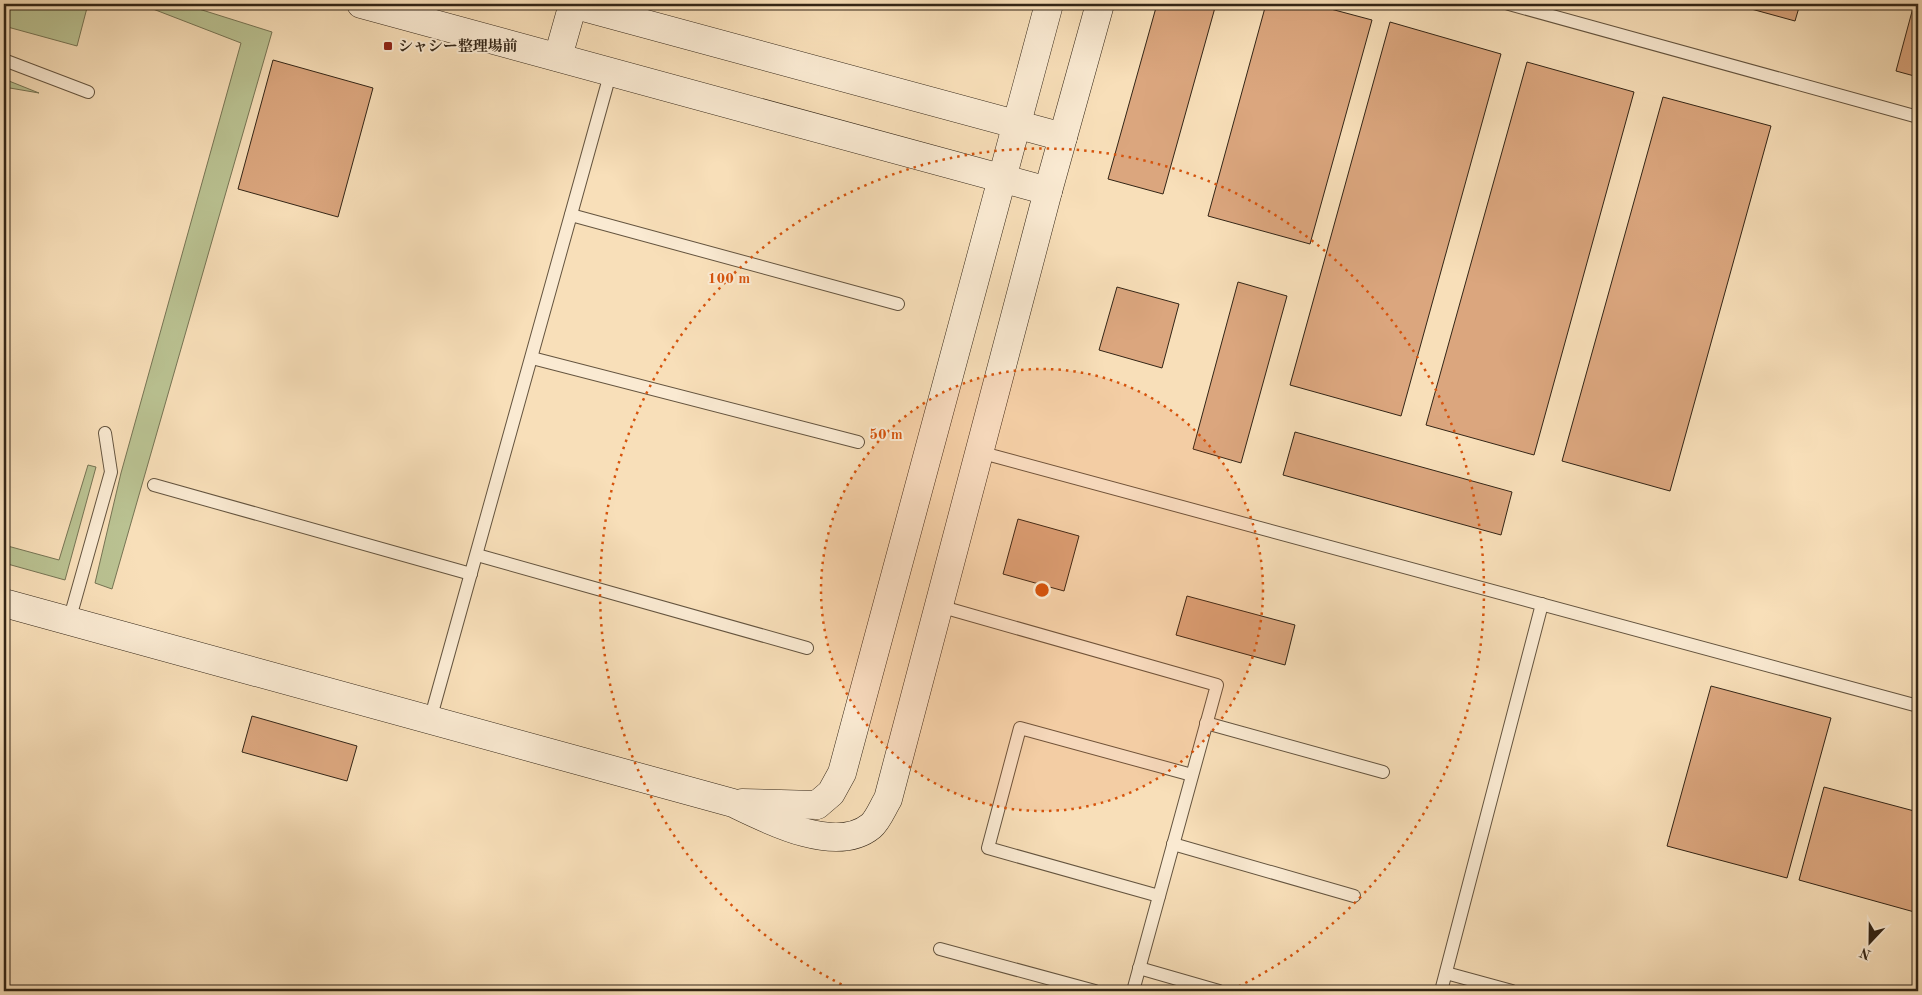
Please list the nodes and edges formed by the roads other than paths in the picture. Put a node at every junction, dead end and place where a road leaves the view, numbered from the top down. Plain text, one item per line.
1 (361, 4) edge
2 (573, 4) edge
3 (1049, 4) edge
4 (1100, 4) edge
5 (1508, 4) edge
6 (558, 57) junction
7 (4, 60) edge
8 (611, 71) junction
9 (88, 92) dead end
10 (1918, 117) edge
11 (1016, 125) junction
12 (1063, 137) junction
13 (1002, 178) junction
14 (1048, 191) junction
15 (572, 215) junction
16 (898, 304) dead end
17 (532, 358) junction
18 (105, 433) dead end
19 (858, 442) dead end
20 (979, 452) junction
21 (154, 485) dead end
22 (476, 556) junction
23 (471, 574) junction
24 (4, 603) edge
25 (1542, 604) junction
26 (939, 606) junction
27 (69, 621) junction
28 (807, 648) dead end
29 (1918, 706) edge
30 (430, 720) junction
31 (1206, 723) junction
32 (1383, 772) dead end
33 (1192, 775) junction
34 (733, 803) junction
35 (1173, 844) junction
36 (1159, 896) junction
37 (1354, 896) dead end
38 (940, 949) dead end
39 (1139, 968) junction
40 (1446, 974) junction
41 (1095, 991) edge
42 (1133, 991) edge
43 (1220, 991) edge
44 (1441, 991) edge
45 (1512, 991) edge

1 - 6 street
2 - 6 street
2 - 11 street
3 - 11 street
4 - 12 street
5 - 10 lane
6 - 8 street
7 - 9 lane
8 - 13 street
8 - 15 lane
11 - 12 street
11 - 13 street
12 - 14 street
13 - 14 street
13 - 34 street
14 - 20 street
15 - 16 lane
15 - 17 lane
17 - 19 lane
17 - 22 lane
18 - 27 lane
20 - 25 lane
20 - 26 street
21 - 23 lane
22 - 23 lane
22 - 28 lane
23 - 30 lane
24 - 27 street
25 - 29 lane
25 - 40 lane
26 - 31 lane
26 - 34 street
27 - 30 street
30 - 34 street
31 - 32 lane
31 - 33 lane
33 - 35 lane
33 - 36 lane
35 - 36 lane
35 - 37 lane
36 - 39 lane
38 - 41 lane
39 - 42 lane
39 - 43 lane
40 - 44 lane
40 - 45 lane

